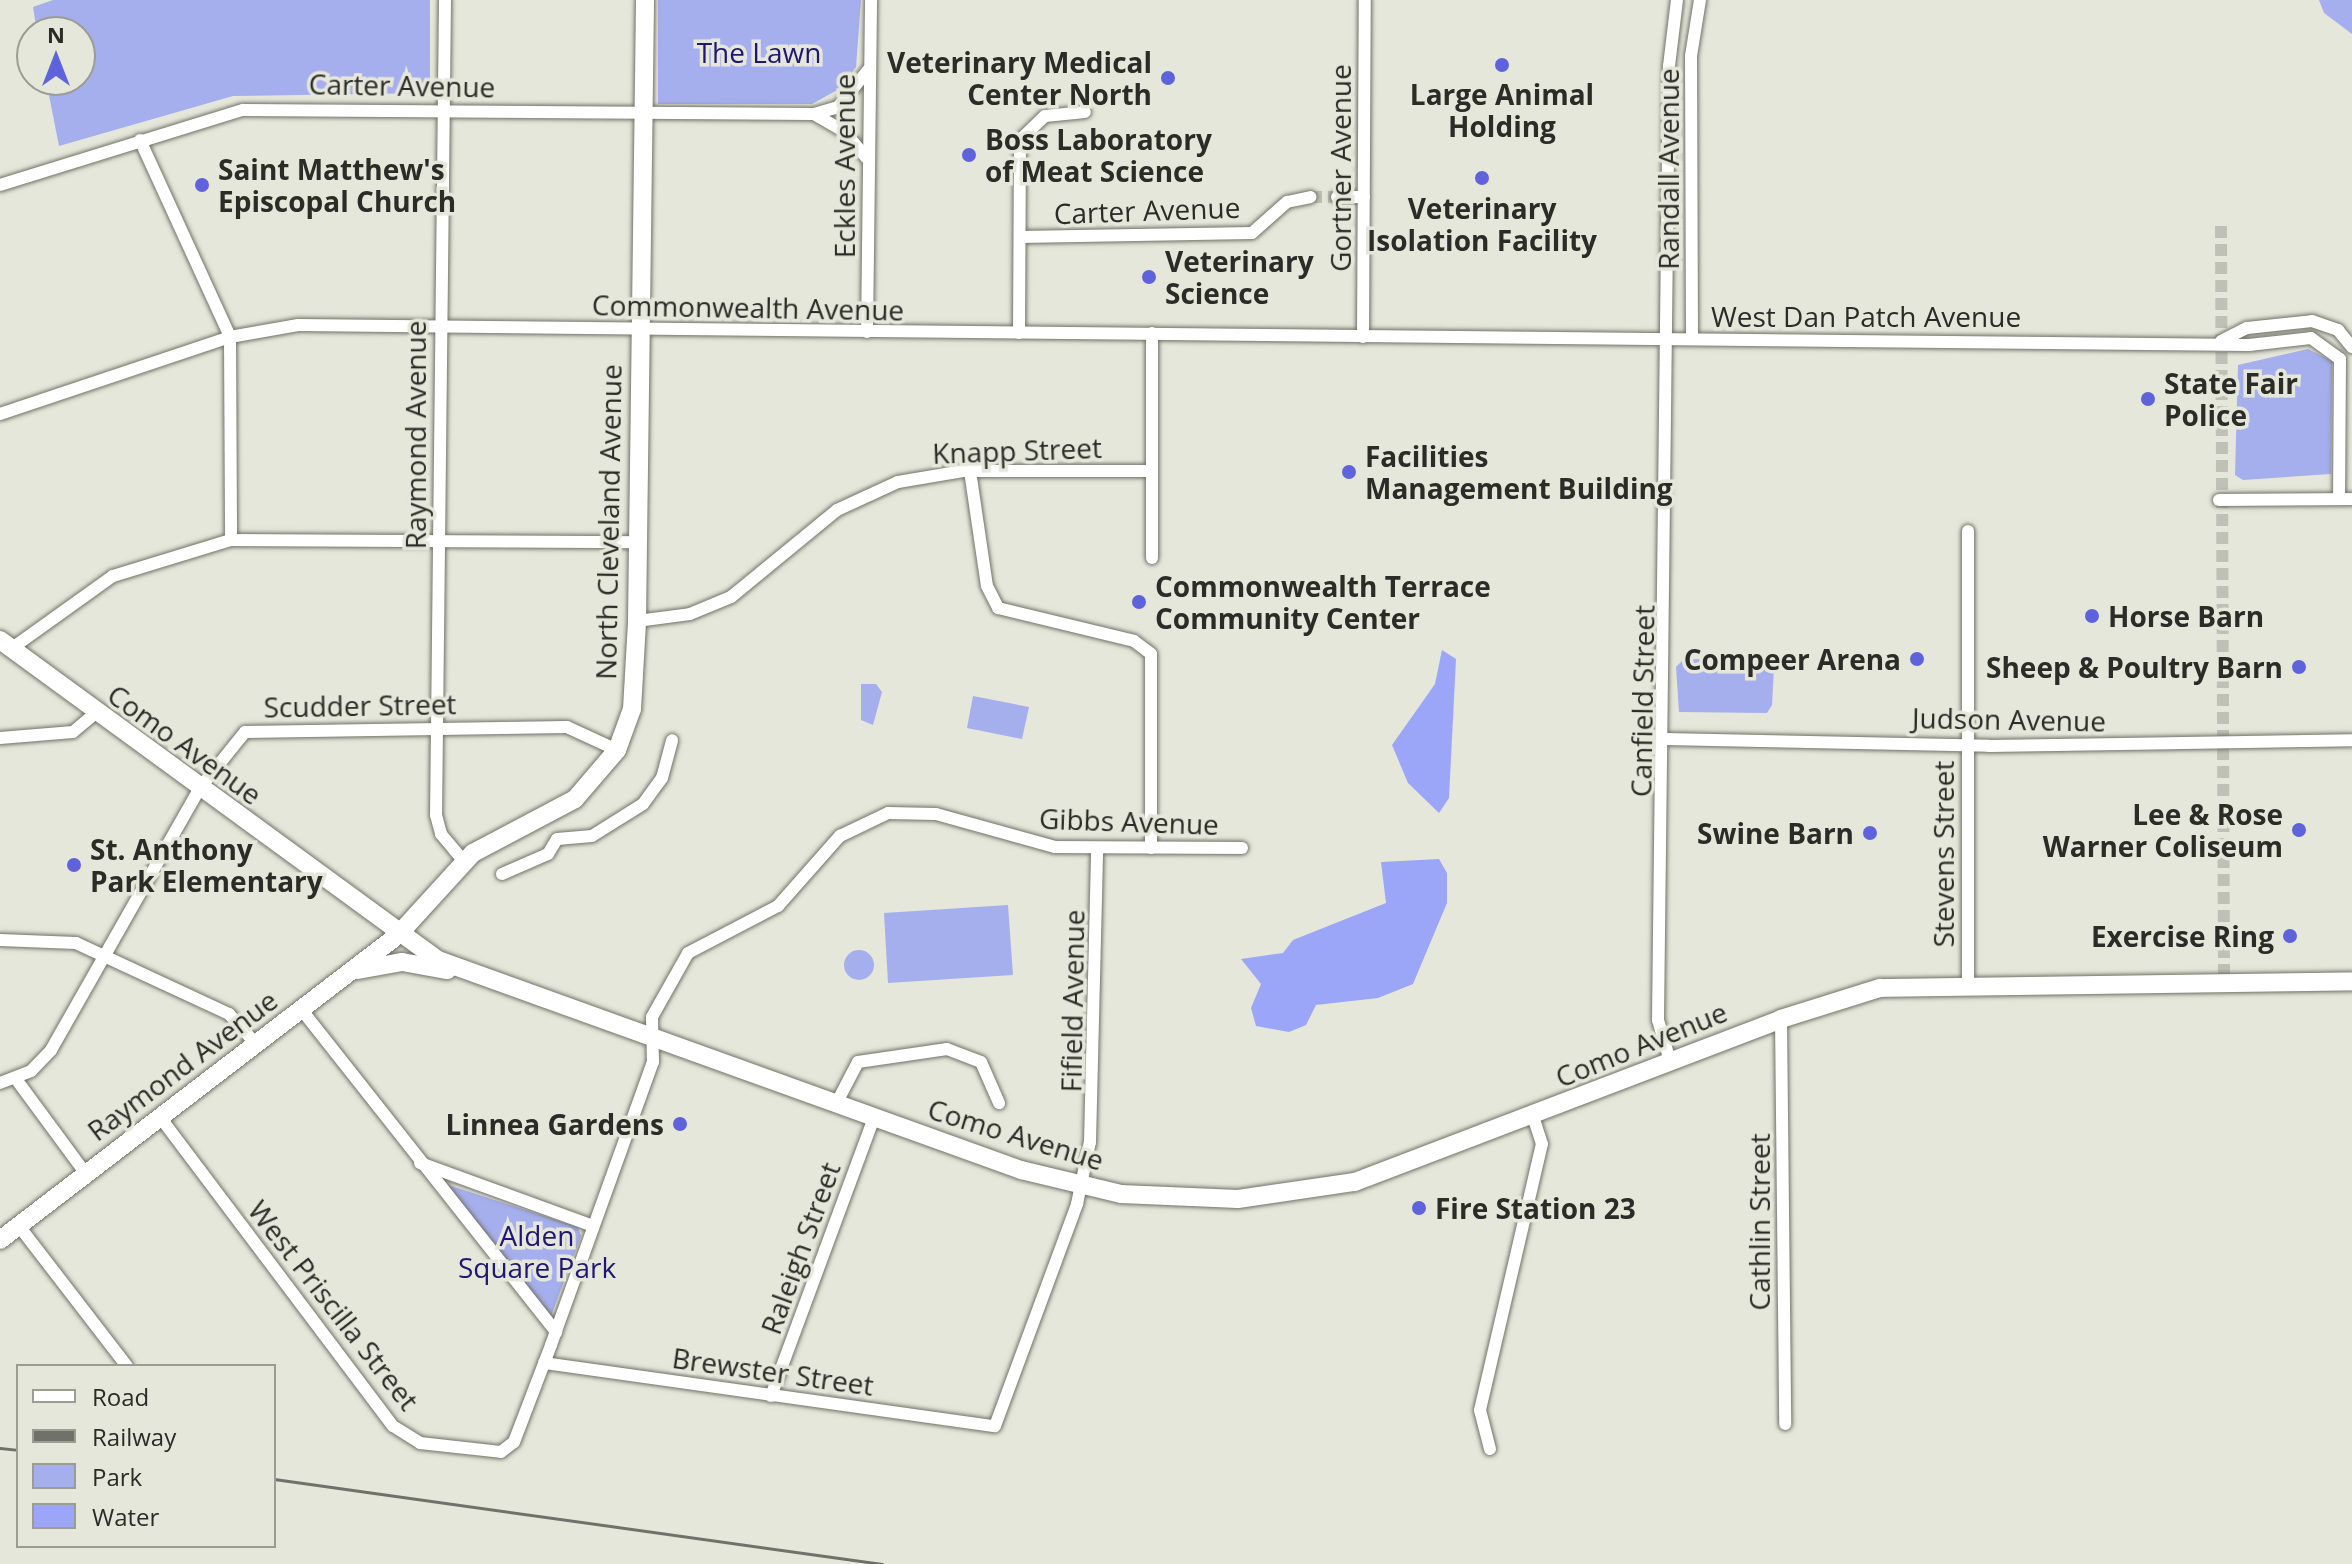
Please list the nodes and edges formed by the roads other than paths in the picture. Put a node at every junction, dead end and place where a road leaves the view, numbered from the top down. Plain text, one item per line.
1 (445, 0) edge
2 (645, 0) edge
3 (871, 0) edge
4 (1365, 0) edge
5 (1677, 0) edge
6 (1700, 0) edge
7 (869, 69) junction
8 (446, 111) junction
9 (641, 111) junction
10 (1085, 112) dead end
11 (814, 114) junction
12 (140, 140) junction
13 (867, 158) junction
14 (0, 185) edge
15 (1310, 197) tunnel mouth
16 (1337, 197) tunnel mouth
17 (1364, 197) junction
18 (1020, 237) junction
19 (444, 328) junction
20 (639, 330) junction
21 (867, 332) junction
22 (1019, 333) junction
23 (1152, 333) junction
24 (1510, 336) joint
25 (230, 337) junction
26 (1363, 337) junction
27 (1668, 339) junction
28 (1692, 339) junction
29 (2221, 341) junction
30 (2352, 347) edge
31 (0, 414) edge
32 (970, 471) junction
33 (1152, 471) junction
34 (2346, 499) edge
35 (2219, 500) dead end
36 (1968, 531) dead end
37 (231, 540) junction
38 (638, 542) junction
39 (443, 543) junction
40 (1152, 558) dead end
41 (637, 621) junction
42 (6, 644) edge
43 (96, 713) junction
44 (439, 729) junction
45 (0, 738) edge
46 (1665, 739) junction
47 (672, 740) dead end
48 (2352, 740) edge
49 (1967, 744) junction
50 (617, 750) junction
51 (199, 789) junction
52 (538, 820) junction
53 (557, 839) junction
54 (1097, 848) junction
55 (1151, 848) junction
56 (1242, 848) dead end
57 (463, 860) junction
58 (502, 874) dead end
59 (398, 935) junction
60 (0, 940) edge
61 (104, 956) junction
62 (348, 973) junction
63 (468, 974) junction
64 (2352, 981) edge
65 (1968, 985) junction
66 (301, 1009) junction
67 (1781, 1019) junction
68 (653, 1041) junction
69 (256, 1044) junction
70 (1670, 1061) junction
71 (16, 1079) junction
72 (0, 1083) edge
73 (999, 1103) dead end
74 (836, 1104) junction
75 (160, 1117) junction
76 (874, 1117) junction
77 (1533, 1117) junction
78 (420, 1163) junction
79 (86, 1174) junction
80 (1081, 1187) junction
81 (19, 1226) junction
82 (593, 1226) junction
83 (0, 1240) edge
84 (556, 1332) junction
85 (544, 1363) junction
86 (125, 1364) edge
87 (771, 1396) junction
88 (1785, 1424) dead end
89 (995, 1426) joint
90 (510, 1448) joint
91 (1490, 1449) dead end

1 - 8 street, Raymond Avenue
2 - 9 main road, North Cleveland Avenue
3 - 7 street, Eckles Avenue
4 - 17 street, Gortner Avenue
5 - 27 street, Randall Avenue
6 - 28 street, Randall Avenue
7 - 11 street
7 - 13 street, Eckles Avenue
8 - 9 street, Carter Avenue
8 - 12 street, Carter Avenue
8 - 19 street, Raymond Avenue
9 - 11 street, Carter Avenue
9 - 20 main road, North Cleveland Avenue
10 - 18 street
11 - 13 street
12 - 14 street, Carter Avenue
12 - 25 street
13 - 21 street, Eckles Avenue
15 - 18 street, Carter Avenue
16 - 17 street
17 - 26 street, Gortner Avenue
18 - 22 street
19 - 20 street, Commonwealth Avenue
19 - 25 street, Commonwealth Avenue
19 - 39 street, Raymond Avenue
20 - 21 street, Commonwealth Avenue
20 - 38 main road, North Cleveland Avenue
21 - 22 street, Commonwealth Avenue
22 - 23 street, Commonwealth Avenue
23 - 26 street, Commonwealth Avenue
23 - 33 street
24 - 26 street, Commonwealth Avenue
24 - 27 street, West Dan Patch Avenue
25 - 31 street, Commonwealth Avenue
25 - 37 street
27 - 28 street, West Dan Patch Avenue
27 - 46 street, Canfield Street
28 - 29 street, West Dan Patch Avenue
29 - 30 street, West Dan Patch Avenue
29 - 34 street, West Dan Patch Avenue
32 - 33 street, Knapp Street
32 - 41 street, Knapp Street
32 - 55 street
33 - 40 street
34 - 35 street
36 - 49 street, Stevens Street
37 - 39 street
37 - 42 street
38 - 39 street
38 - 41 main road, North Cleveland Avenue
39 - 44 street, Raymond Avenue
41 - 50 main road, North Cleveland Avenue
42 - 43 main road, Como Avenue
43 - 45 street
43 - 51 main road, Como Avenue
44 - 50 street, Scudder Street
44 - 51 street, Scudder Street
44 - 57 street, Raymond Avenue
46 - 49 street, Judson Avenue
46 - 70 street, Canfield Street
47 - 53 street
48 - 49 street, Judson Avenue
49 - 65 street, Stevens Street
50 - 52 main road, North Cleveland Avenue
51 - 59 main road, Como Avenue
51 - 61 street, Scudder Street
52 - 53 street
52 - 57 main road, North Cleveland Avenue
53 - 58 street
54 - 55 street, Gibbs Avenue
54 - 68 street, Gibbs Avenue
54 - 80 street, Fifield Avenue
55 - 56 street, Gibbs Avenue
57 - 59 main road, North Cleveland Avenue
59 - 62 main road, Raymond Avenue
59 - 63 main road, Como Avenue
60 - 61 street
61 - 69 street
61 - 71 street, Scudder Street
62 - 63 main road
62 - 66 main road, Raymond Avenue
63 - 68 main road, Como Avenue
64 - 65 main road, Como Avenue
65 - 67 main road, Como Avenue
66 - 69 main road, Raymond Avenue
66 - 78 street
67 - 70 main road, Como Avenue
67 - 88 street, Cathlin Street
68 - 74 main road, Como Avenue
68 - 82 street, Gibbs Avenue
69 - 75 main road, Raymond Avenue
70 - 77 main road, Como Avenue
71 - 72 street, Scudder Street
71 - 79 street
73 - 74 street
74 - 76 main road, Como Avenue
75 - 79 main road, Raymond Avenue
75 - 90 street, West Priscilla Street
76 - 80 main road, Como Avenue
76 - 87 street, Raleigh Street
77 - 80 main road, Como Avenue
77 - 91 street
78 - 82 street
78 - 84 street
79 - 81 main road, Raymond Avenue
80 - 89 street, Fifield Avenue
81 - 83 main road, Raymond Avenue
81 - 86 street
82 - 84 street, Gibbs Avenue
84 - 85 street, Gibbs Avenue
85 - 87 street, Brewster Street
85 - 90 street, Gibbs Avenue
87 - 89 street, Brewster Street

